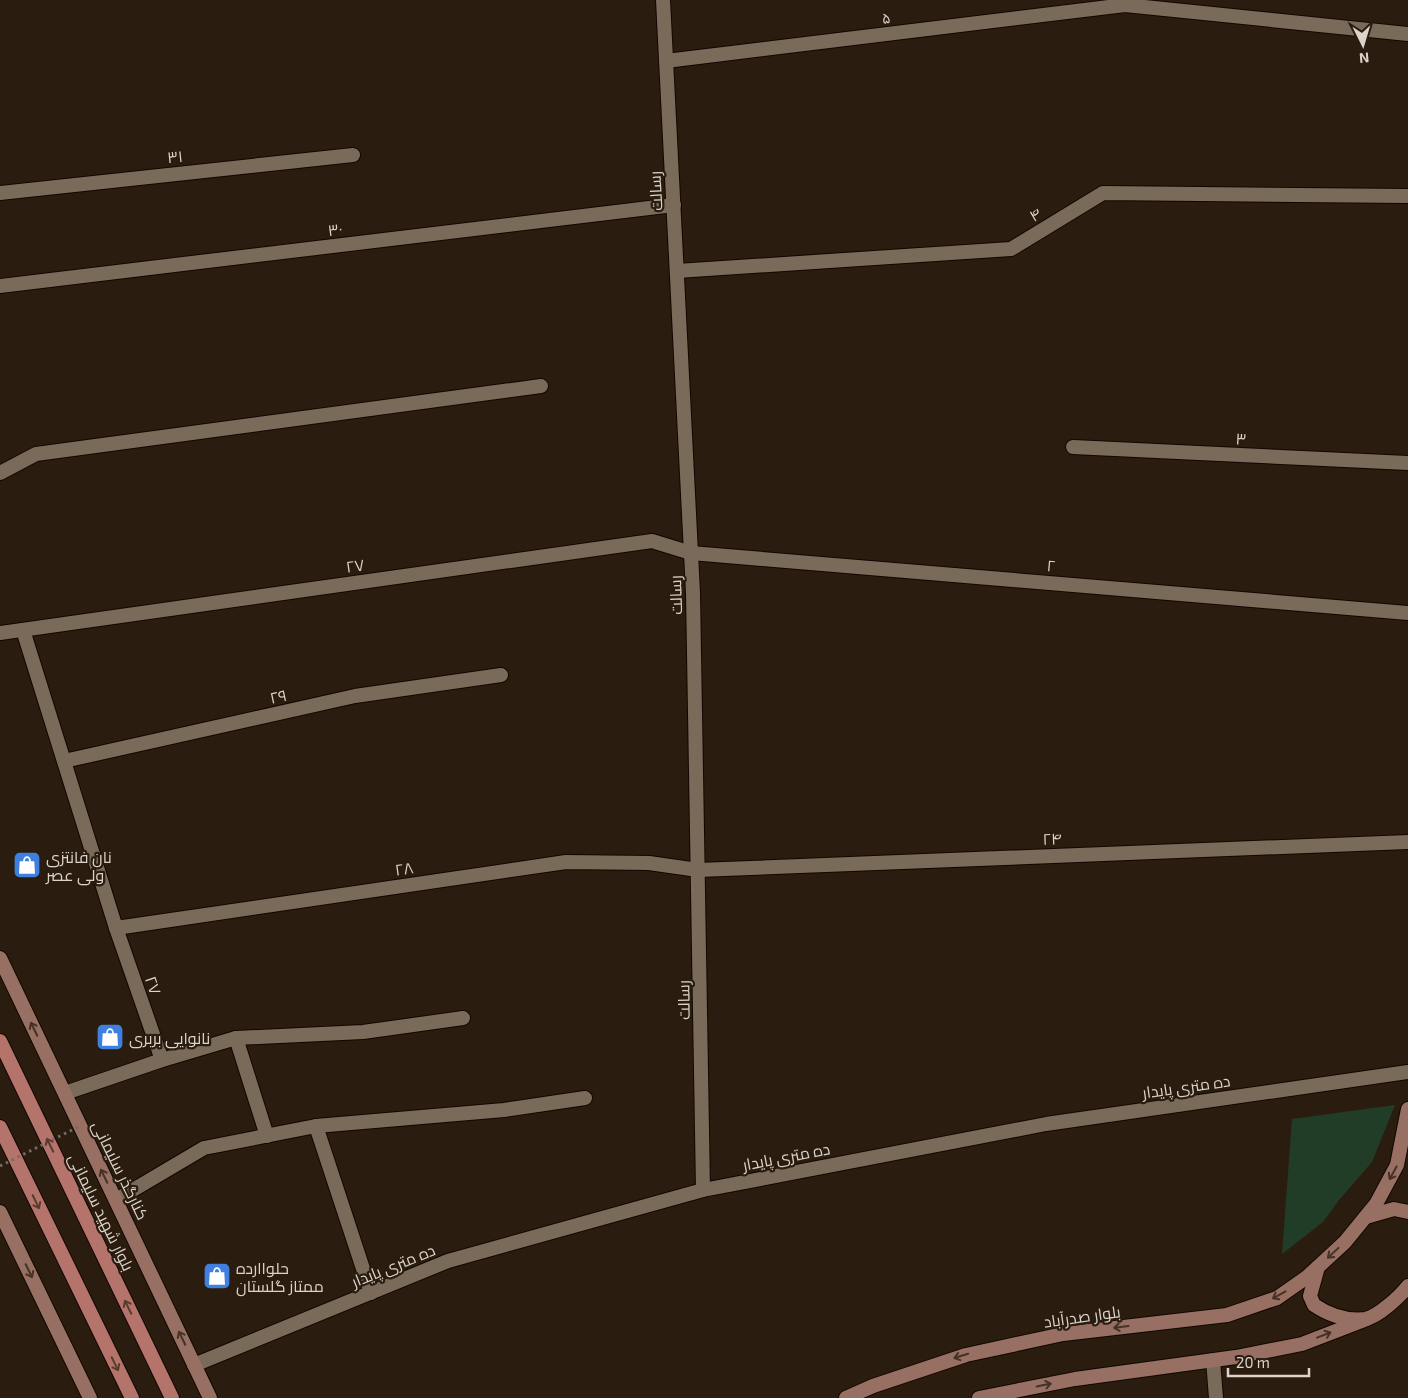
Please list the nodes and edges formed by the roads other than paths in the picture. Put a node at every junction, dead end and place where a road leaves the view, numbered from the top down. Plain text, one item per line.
1 (663, 0) edge
2 (1408, 34) edge
3 (666, 61) junction
4 (354, 155) dead end
5 (0, 193) edge
6 (1408, 196) edge
7 (674, 206) junction
8 (677, 271) junction
9 (0, 286) edge
10 (540, 386) dead end
11 (1073, 447) dead end
12 (1408, 463) edge
13 (0, 473) edge
14 (691, 553) junction
15 (1408, 613) edge
16 (23, 630) junction
17 (0, 633) edge
18 (501, 675) dead end
19 (64, 761) junction
20 (1408, 842) edge
21 (698, 870) junction
22 (116, 928) junction
23 (0, 958) edge
24 (463, 1018) dead end
25 (236, 1038) junction
26 (0, 1041) edge
27 (162, 1060) junction
28 (1408, 1072) edge
29 (65, 1093) junction
30 (585, 1098) dead end
31 (1408, 1109) edge
32 (316, 1126) junction
33 (0, 1127) edge
34 (267, 1136) junction
35 (704, 1190) junction
36 (116, 1200) junction
37 (0, 1212) edge
38 (1408, 1212) edge
39 (1366, 1217) junction
40 (1318, 1267) junction
41 (1408, 1287) edge
42 (371, 1293) junction
43 (1367, 1319) junction
44 (1213, 1360) junction
45 (194, 1365) junction
46 (90, 1398) edge
47 (132, 1398) edge
48 (172, 1398) edge
49 (210, 1398) edge
50 (846, 1398) edge
51 (979, 1398) edge
52 (1216, 1398) edge

1 - 3 street, رسالت
2 - 3 street, ۵
3 - 7 street, رسالت
4 - 5 street, ۳۱
6 - 8 street, ۴
7 - 8 street, رسالت
7 - 9 street, ۳۰
8 - 14 street, رسالت
10 - 13 street
11 - 12 street, ۳
14 - 15 street, ۲
14 - 16 street, ۲۷
14 - 21 street, رسالت
16 - 17 street, ۲۷
16 - 19 street, ۲۷
18 - 19 street, ۲۹
19 - 22 street, ۲۷
20 - 21 street, ۲۴
21 - 22 street, ۲۸
21 - 35 street, رسالت
22 - 27 street, ۲۷
29 -> 23 main road, کنارگذر سلیمانی
24 - 25 street
25 - 27 street
25 - 34 street
48 -> 26 main road, بلوار شهید سلیمانی
27 - 29 street
28 - 35 street, ده متری پایدار
36 -> 29 main road, کنارگذر سلیمانی
30 - 32 street
31 -> 39 main road
32 - 34 street
32 - 42 street
33 -> 47 main road
34 - 36 street
35 - 42 street, ده متری پایدار
45 -> 36 main road, کنارگذر سلیمانی
37 -> 46 main road
38 - 39 main road
39 -> 40 main road, بلوار صدرآباد
40 - 43 main road
40 -> 50 main road, بلوار صدرآباد
41 - 43 main road
42 - 45 street, ده متری پایدار
44 -> 43 main road
51 -> 44 main road
44 - 52 street
45 - 49 main road, کنارگذر سلیمانی

